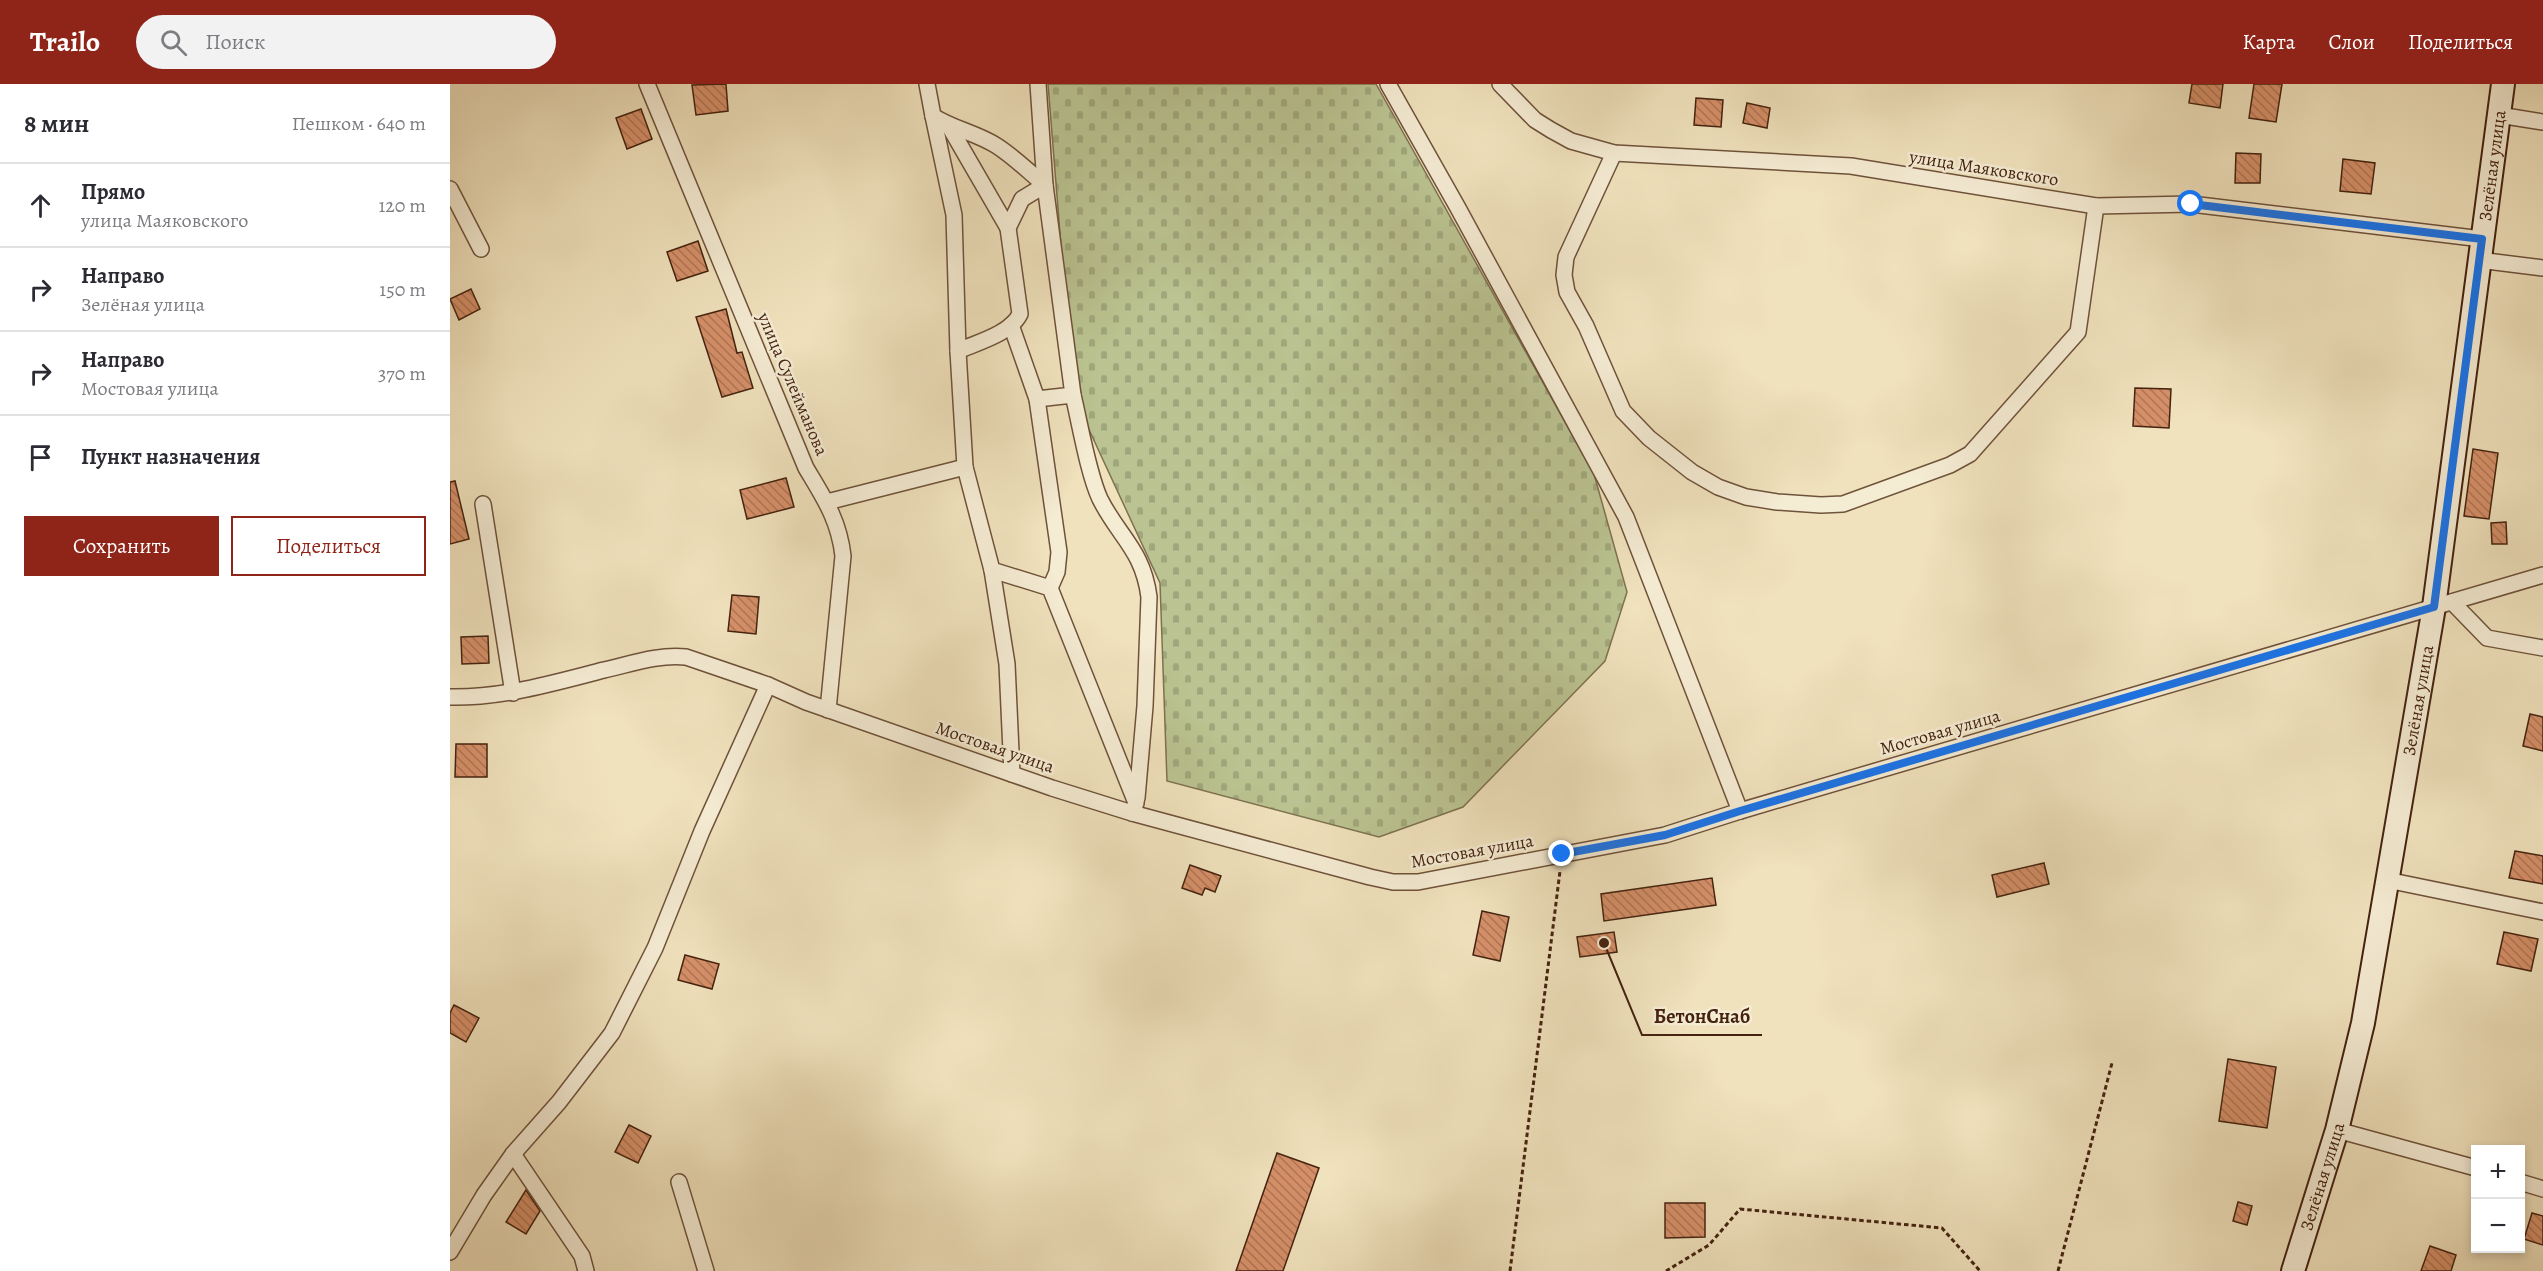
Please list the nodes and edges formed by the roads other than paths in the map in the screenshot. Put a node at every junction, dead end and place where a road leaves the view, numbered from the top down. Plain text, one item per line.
1 (647, 84) edge
2 (927, 84) edge
3 (1038, 84) edge
4 (1388, 84) edge
5 (1500, 84) edge
6 (2502, 84) edge
7 (2499, 115) junction
8 (933, 116) junction
9 (2543, 122) edge
10 (949, 126) junction
11 (1614, 153) junction
12 (1045, 185) junction
13 (450, 189) edge
14 (2096, 206) junction
15 (1008, 228) junction
16 (481, 249) dead end
17 (2480, 250) junction
18 (2543, 268) edge
19 (1011, 325) junction
20 (958, 351) junction
21 (1073, 395) junction
22 (1037, 399) junction
23 (965, 467) junction
24 (827, 502) junction
25 (483, 504) dead end
26 (992, 570) junction
27 (2543, 575) edge
28 (1050, 588) junction
29 (2443, 605) junction
30 (2543, 648) edge
31 (768, 685) junction
32 (513, 693) junction
33 (450, 697) edge
34 (828, 710) junction
35 (1012, 774) junction
36 (1134, 808) junction
37 (1740, 811) junction
38 (2387, 880) junction
39 (2543, 912) edge
40 (2337, 1130) junction
41 (513, 1154) junction
42 (2471, 1167) edge
43 (679, 1182) dead end
44 (2525, 1184) edge
45 (2543, 1189) edge
46 (450, 1252) edge
47 (586, 1271) edge
48 (706, 1271) edge
49 (2293, 1271) edge

1 - 24 street, улица Сулейманова
2 - 8 street
3 - 12 street
4 - 37 street
5 - 11 street, улица Маяковского
6 - 7 main road, Зелёная улица
7 - 9 street
7 - 17 main road, Зелёная улица
8 - 10 street
8 - 20 street
10 - 12 street
10 - 15 street
11 - 14 street, улица Маяковского
11 - 14 street
12 - 15 street
12 - 21 street
13 - 16 street
14 - 17 street, улица Маяковского
15 - 19 street
17 - 18 street, улица Маяковского
17 - 29 main road, Зелёная улица
19 - 20 street
19 - 22 street
20 - 23 street
21 - 22 street
21 - 36 street
22 - 28 street
23 - 24 street
23 - 26 street
24 - 34 street, улица Сулейманова
25 - 32 street
26 - 28 street
26 - 35 street
27 - 29 street, Мостовая улица
28 - 36 street
29 - 30 street
29 - 37 street, Мостовая улица
29 - 38 main road, Зелёная улица
31 - 32 street, Мостовая улица
31 - 34 street, Мостовая улица
31 - 41 street
32 - 33 street, Мостовая улица
34 - 35 street, Мостовая улица
35 - 36 street, Мостовая улица
36 - 37 street, Мостовая улица
38 - 39 street
38 - 40 main road, Зелёная улица
40 - 42 street
40 - 49 main road, Зелёная улица
41 - 46 street
41 - 47 street
43 - 48 street
44 - 45 street

